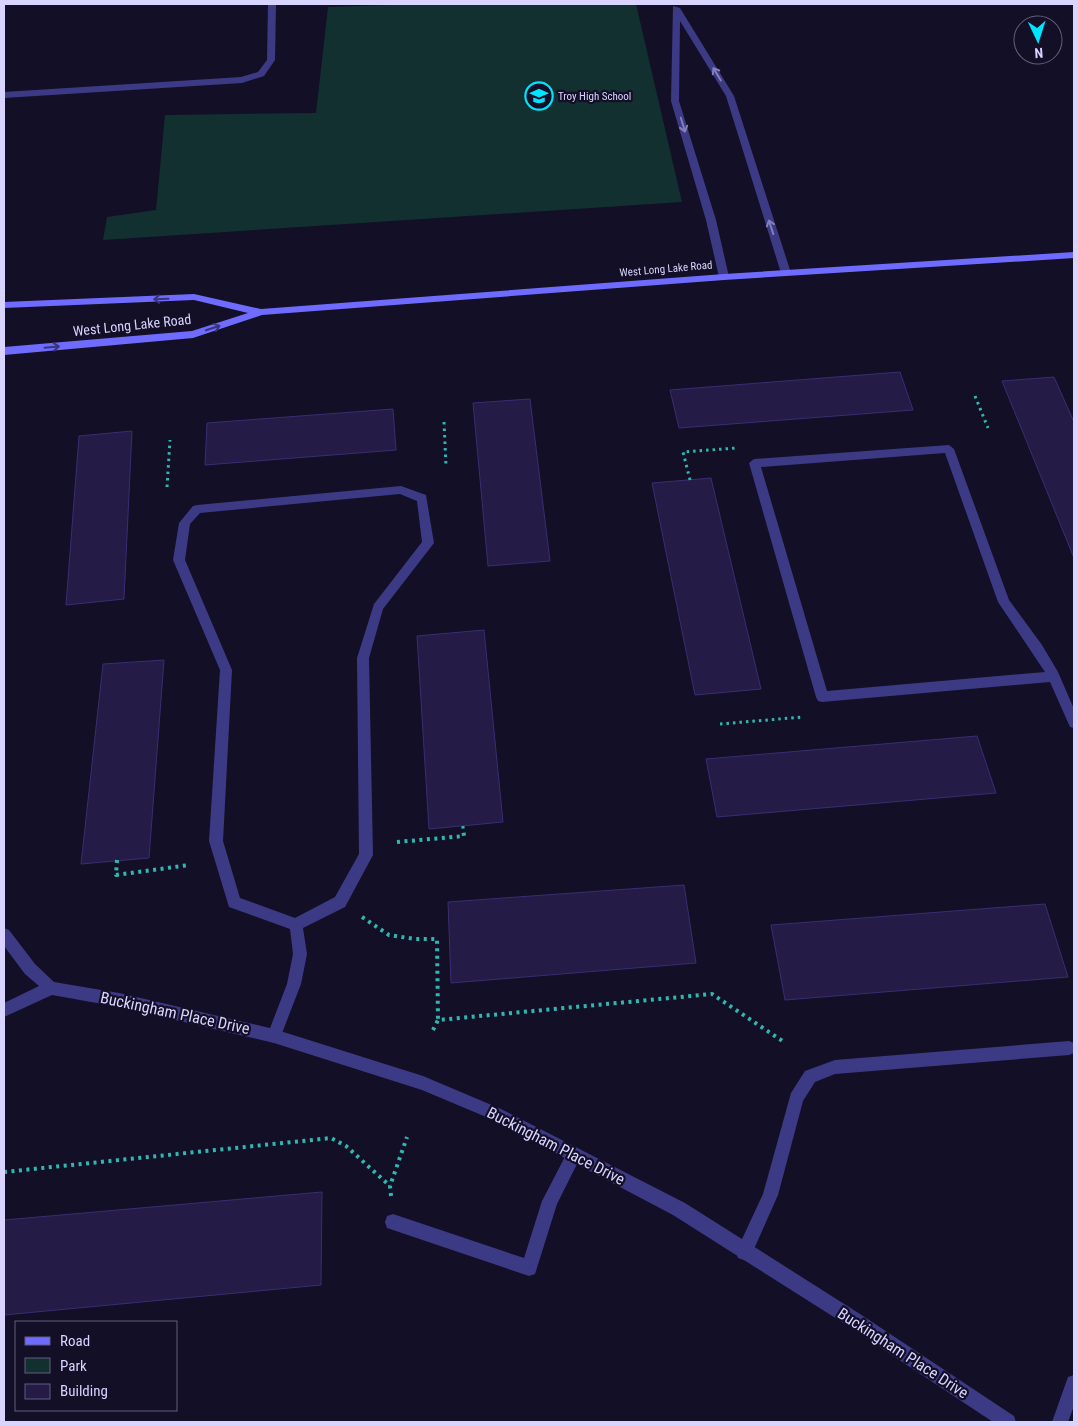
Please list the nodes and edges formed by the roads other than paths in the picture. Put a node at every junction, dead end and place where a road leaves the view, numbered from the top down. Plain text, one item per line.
1 (272, 4) edge
2 (675, 6) edge
3 (4, 95) edge
4 (1074, 255) edge
5 (786, 273) junction
6 (724, 277) junction
7 (4, 306) edge
8 (261, 312) junction
9 (4, 351) edge
10 (1054, 676) junction
11 (1074, 723) edge
12 (296, 925) junction
13 (4, 935) edge
14 (51, 988) junction
15 (4, 1010) edge
16 (274, 1036) junction
17 (1069, 1048) dead end
18 (574, 1154) junction
19 (393, 1222) dead end
20 (744, 1252) junction
21 (1074, 1383) edge
22 (1008, 1422) edge
23 (1060, 1422) edge

1 - 3 street
5 -> 2 street
2 -> 6 street
4 - 5 main road, West Long Lake Road
5 - 6 main road, West Long Lake Road
6 - 8 main road, West Long Lake Road
8 -> 7 main road, West Long Lake Road
9 -> 8 main road, West Long Lake Road
10 - 10 street
10 - 11 street
12 - 12 street
12 - 16 street
13 - 14 street
14 - 15 street
14 - 16 street, Buckingham Place Drive
16 - 18 street, Buckingham Place Drive
17 - 20 street
18 - 19 street
18 - 20 street, Buckingham Place Drive
20 - 22 street, Buckingham Place Drive
21 - 23 street

